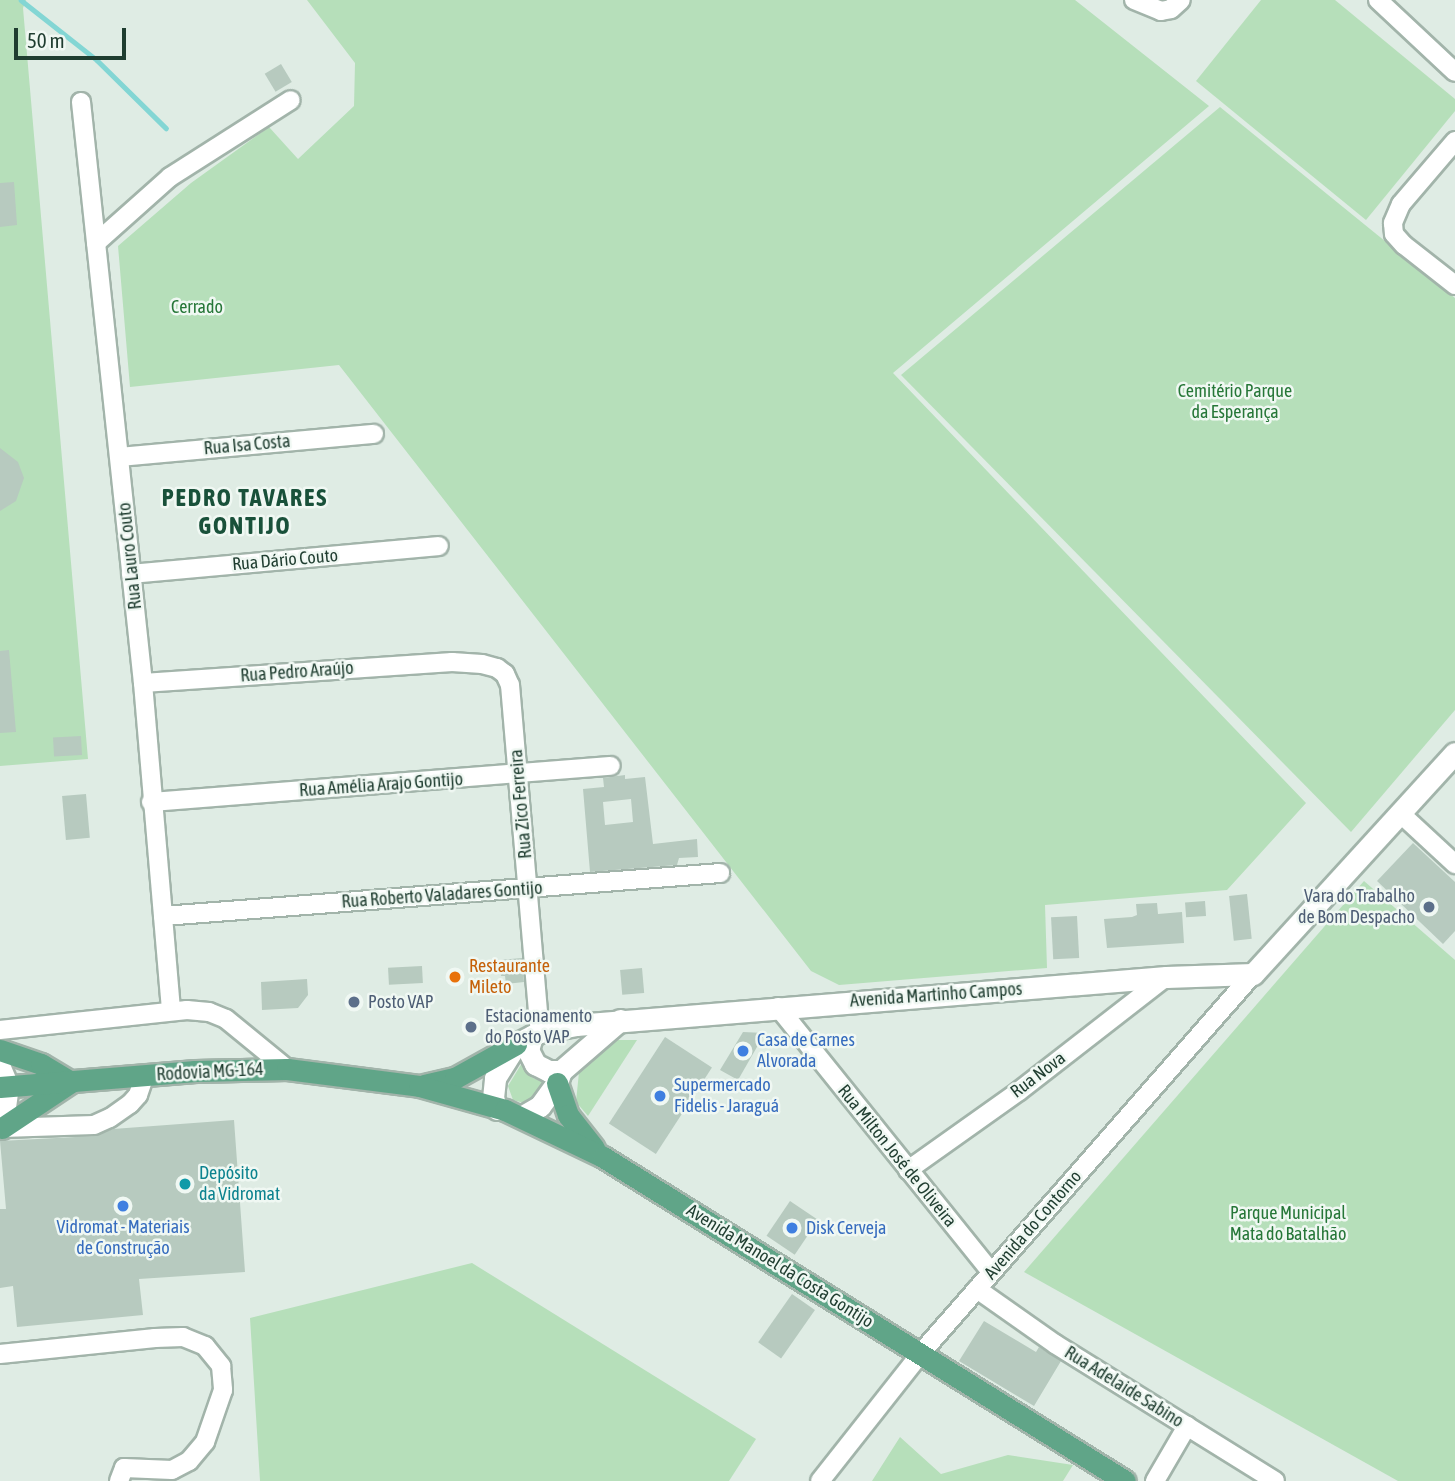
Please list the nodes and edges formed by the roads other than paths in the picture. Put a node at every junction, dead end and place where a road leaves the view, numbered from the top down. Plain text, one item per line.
1 (1134, 0) edge
2 (1181, 0) edge
3 (1378, 0) edge
4 (1455, 72) edge
5 (291, 100) dead end
6 (81, 102) dead end
7 (1455, 141) edge
8 (96, 243) junction
9 (1455, 285) edge
10 (374, 434) dead end
11 (120, 457) junction
12 (439, 546) dead end
13 (131, 574) junction
14 (452, 662) joint
15 (143, 683) junction
16 (1455, 753) edge
17 (611, 766) dead end
18 (519, 774) junction
19 (151, 802) junction
20 (1401, 814) junction
21 (1455, 864) edge
22 (720, 873) dead end
23 (528, 888) junction
24 (163, 916) junction
25 (1253, 974) junction
26 (1166, 977) junction
27 (778, 1007) junction
28 (171, 1011) junction
29 (620, 1020) junction
30 (0, 1030) edge
31 (529, 1037) junction
32 (0, 1050) edge
33 (0, 1063) edge
34 (287, 1069) junction
35 (145, 1075) junction
36 (559, 1077) junction
37 (71, 1082) junction
38 (5, 1086) edge
39 (419, 1086) junction
40 (497, 1109) junction
41 (521, 1117) junction
42 (1, 1128) edge
43 (603, 1157) junction
44 (908, 1170) junction
45 (991, 1272) junction
46 (977, 1289) junction
47 (922, 1353) junction
48 (0, 1354) edge
49 (1188, 1426) junction
50 (119, 1481) edge
51 (820, 1481) edge
52 (1125, 1481) edge
53 (1155, 1481) edge
54 (1275, 1481) edge

1 - 2 street
3 - 4 street
5 - 8 street
6 - 8 street, Rua Lauro Couto
7 - 9 street
8 - 11 street, Rua Lauro Couto
10 - 11 street, Rua Isa Costa
11 - 13 street, Rua Lauro Couto
12 - 13 street, Rua Dário Couto
13 - 15 street, Rua Lauro Couto
14 - 15 street, Rua Pedro Araújo
14 - 18 street, Rua Zico Ferreira
15 - 19 street, Rua Lauro Couto
16 - 20 main road
17 - 18 street, Rua Amélia Arajo Gontijo
18 - 19 street, Rua Amélia Arajo Gontijo
18 - 23 street, Rua Zico Ferreira
19 - 24 street, Rua Lauro Couto
20 - 21 street
20 - 25 main road
22 - 23 street, Rua Roberto Valadares Gontijo
23 - 24 street, Rua Roberto Valadares Gontijo
23 - 31 street, Rua Zico Ferreira
24 - 28 street, Rua Lauro Couto
25 - 26 main road, Avenida Martinho Campos
25 - 45 street, Avenida do Contorno
26 - 27 main road, Avenida Martinho Campos
26 - 44 street, Rua Nova
27 - 29 main road, Avenida Martinho Campos
27 - 44 street, Rua Milton José de Oliveira
28 - 30 street
28 - 34 street
29 - 31 main road, Avenida Martinho Campos
29 - 36 main road
31 - 36 main road
31 - 39 main road
31 - 40 main road
32 - 37 main road
33 - 38 street
34 - 35 main road, Rodovia MG-164
34 - 39 main road, Rodovia MG-164
35 - 37 main road, Rodovia MG-164
35 - 42 street
36 - 41 main road
36 - 43 main road
37 - 38 main road, Rodovia MG-164
37 - 42 main road
38 - 42 street
39 - 40 main road, Avenida Manoel da Costa Gontijo
40 - 41 main road, Avenida Manoel da Costa Gontijo
41 - 43 main road, Avenida Manoel da Costa Gontijo
43 - 47 main road, Avenida Manoel da Costa Gontijo
44 - 45 street, Rua Milton José de Oliveira
45 - 46 street, Avenida do Contorno
46 - 47 street, Avenida do Contorno
46 - 49 street, Rua Adelaide Sabino
47 - 51 street, Avenida do Contorno
47 - 52 main road, Avenida Manoel da Costa Gontijo
48 - 50 street
49 - 53 street
49 - 54 street, Rua Adelaide Sabino

